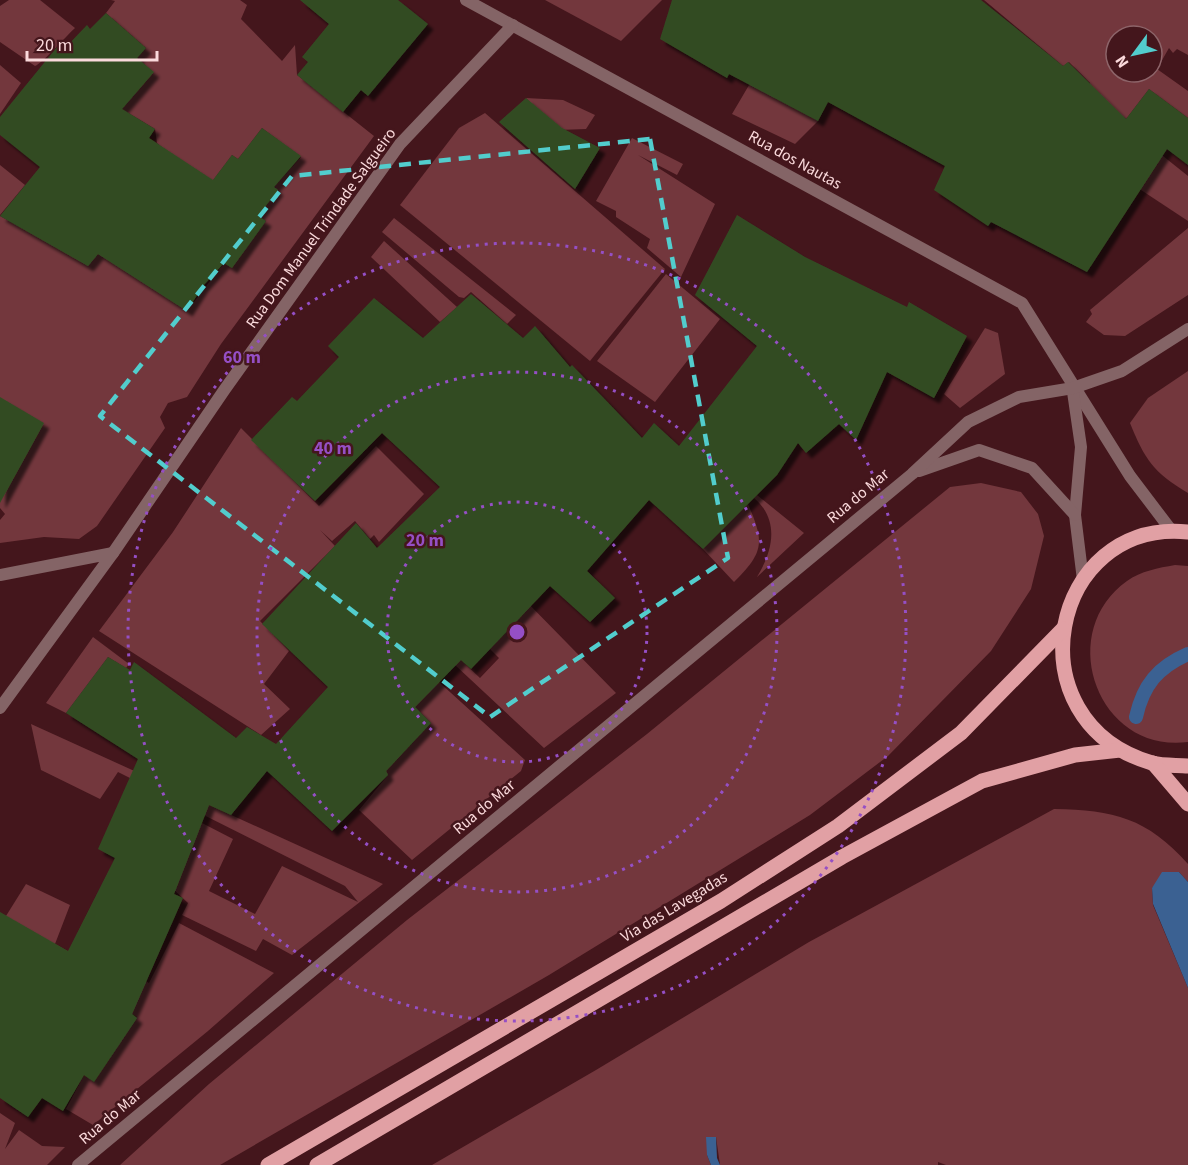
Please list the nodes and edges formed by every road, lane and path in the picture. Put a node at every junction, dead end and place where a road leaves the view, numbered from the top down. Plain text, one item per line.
1 (466, 0) edge
2 (513, 26) junction
3 (1188, 330) edge
4 (1073, 388) junction
5 (912, 474) junction
6 (1075, 515) junction
7 (1171, 530) junction
8 (1188, 532) edge
9 (113, 553) junction
10 (0, 575) edge
11 (1083, 580) junction
12 (1063, 629) junction
13 (0, 708) edge
14 (1120, 750) junction
15 (1153, 763) junction
16 (1188, 766) edge
17 (1188, 804) edge
18 (78, 1165) edge
19 (267, 1165) edge
20 (317, 1165) edge

1 - 2 street, Rua dos Nautas
2 - 4 street, Rua dos Nautas
2 - 9 street, Rua Dom Manuel Trindade Salgueiro
3 - 4 street, Rua do Mar
4 - 5 street, Rua do Mar
4 - 6 street
4 - 7 street, Rua dos Nautas
5 - 6 street
5 - 18 street, Rua do Mar
6 - 11 street
7 - 8 main road
7 - 11 main road
9 - 10 street
9 - 13 street, Rua Dom Manuel Trindade Salgueiro
11 - 12 main road
12 - 14 main road
12 - 19 main road, Via das Lavegadas
14 - 15 main road
14 - 20 main road
15 - 16 main road
15 - 17 main road

